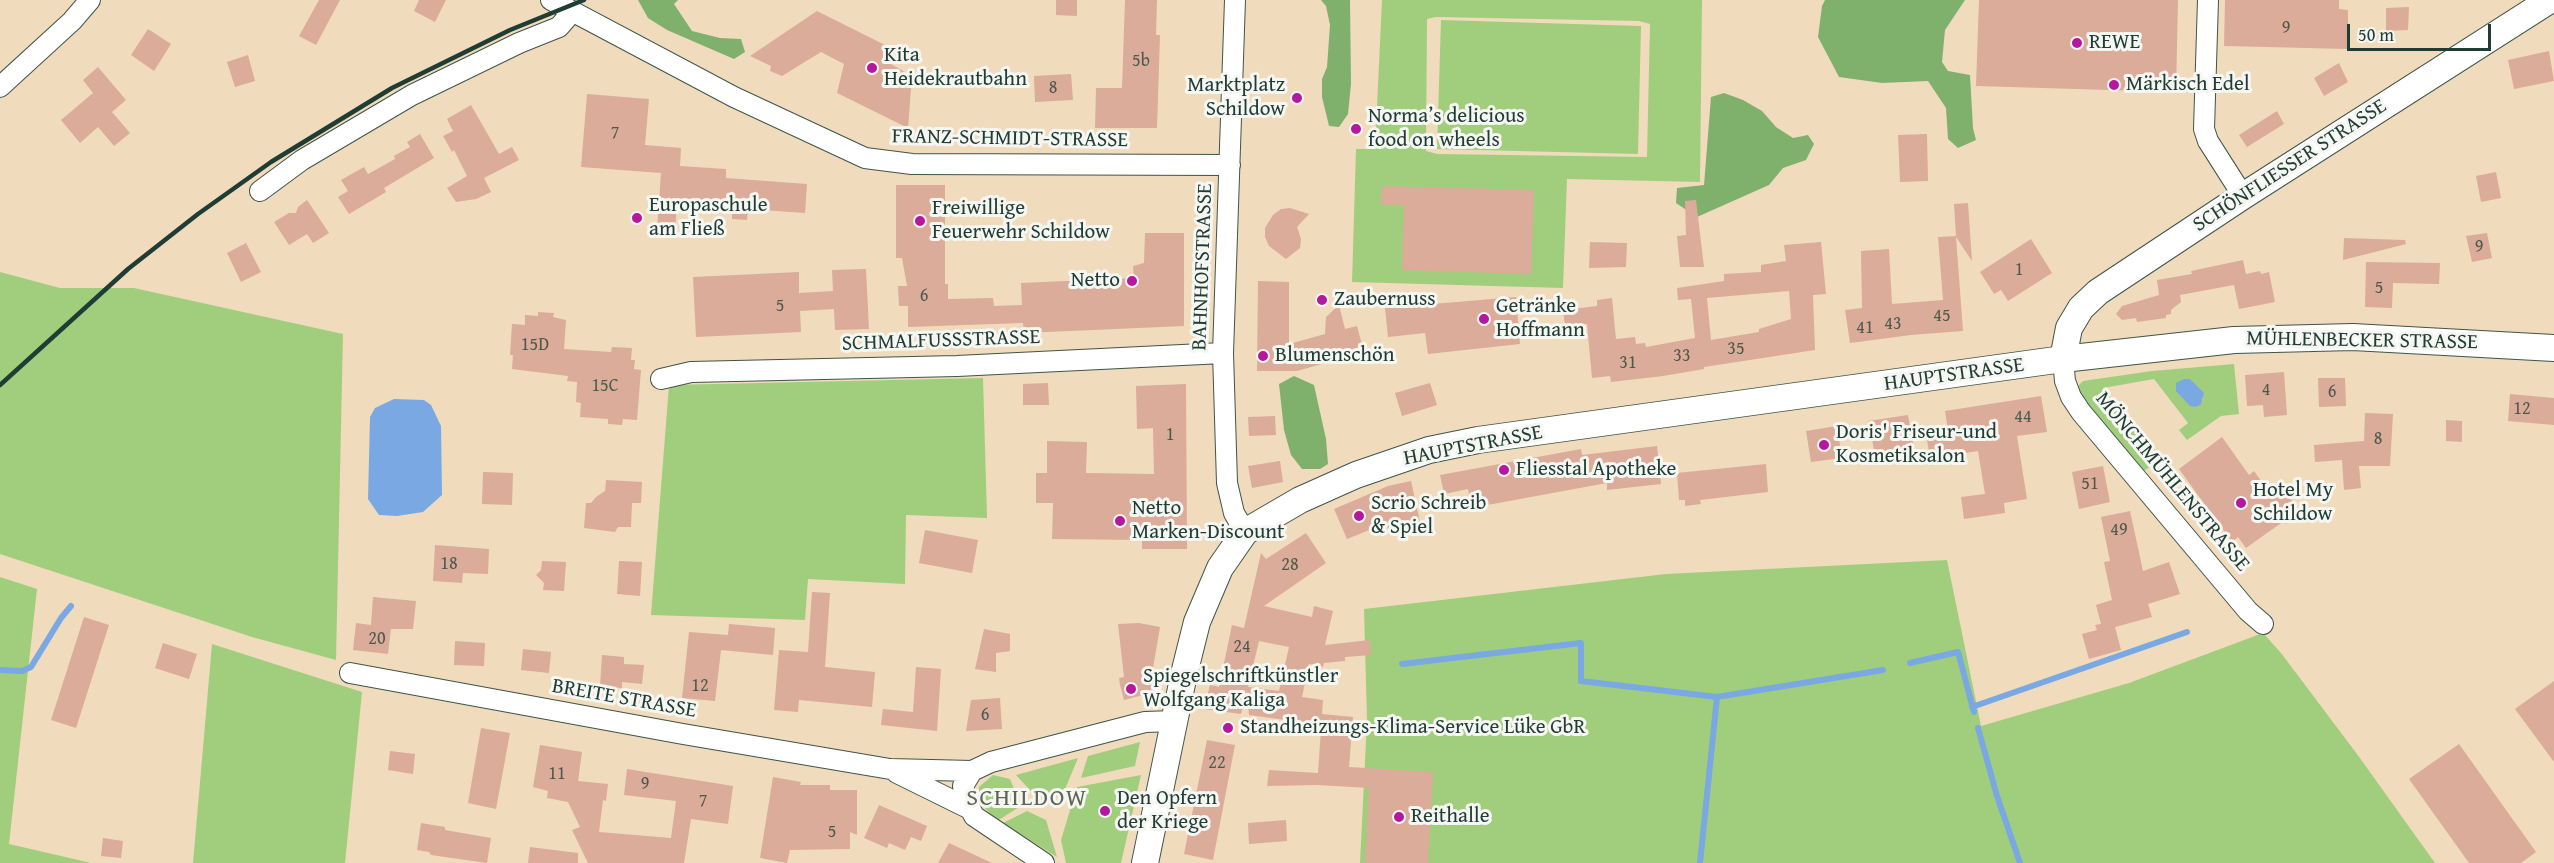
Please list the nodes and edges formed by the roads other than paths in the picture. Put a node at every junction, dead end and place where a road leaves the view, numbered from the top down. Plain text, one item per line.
1 (90, 0) edge
2 (551, 0) edge
3 (1235, 0) edge
4 (2208, 0) edge
5 (2550, 0) edge
6 (572, 12) junction
7 (0, 87) edge
8 (1230, 165) junction
9 (261, 191) dead end
10 (2243, 196) junction
11 (2554, 348) edge
12 (1223, 353) junction
13 (2063, 360) junction
14 (661, 380) dead end
15 (1245, 532) junction
16 (2263, 624) dead end
17 (350, 672) dead end
18 (1175, 721) junction
19 (890, 769) junction
20 (972, 771) junction
21 (970, 809) junction
22 (1044, 863) edge
23 (1145, 863) edge

1 - 7 street
2 - 6 street, FRANZ-SCHMIDT-STRASSE
3 - 8 street, BAHNHOFSTRASSE
4 - 10 street
5 - 10 main road, SCHÖNFLIESSER STRASSE
6 - 8 street, FRANZ-SCHMIDT-STRASSE
6 - 9 street
8 - 12 street, BAHNHOFSTRASSE
10 - 13 main road, SCHÖNFLIESSER STRASSE
11 - 13 main road, MÜHLENBECKER STRASSE
12 - 14 street, SCHMALFUSSSTRASSE
12 - 15 street, BAHNHOFSTRASSE
13 - 15 main road, HAUPTSTRASSE
13 - 16 street, MÖNCHMÜHLENSTRASSE
15 - 18 main road, HAUPTSTRASSE
17 - 19 street, BREITE STRASSE
18 - 20 street, BREITE STRASSE
18 - 23 main road, HAUPTSTRASSE
19 - 20 street, BREITE STRASSE
19 - 21 street, BREITE STRASSE
20 - 21 street
21 - 22 street, BREITE STRASSE

